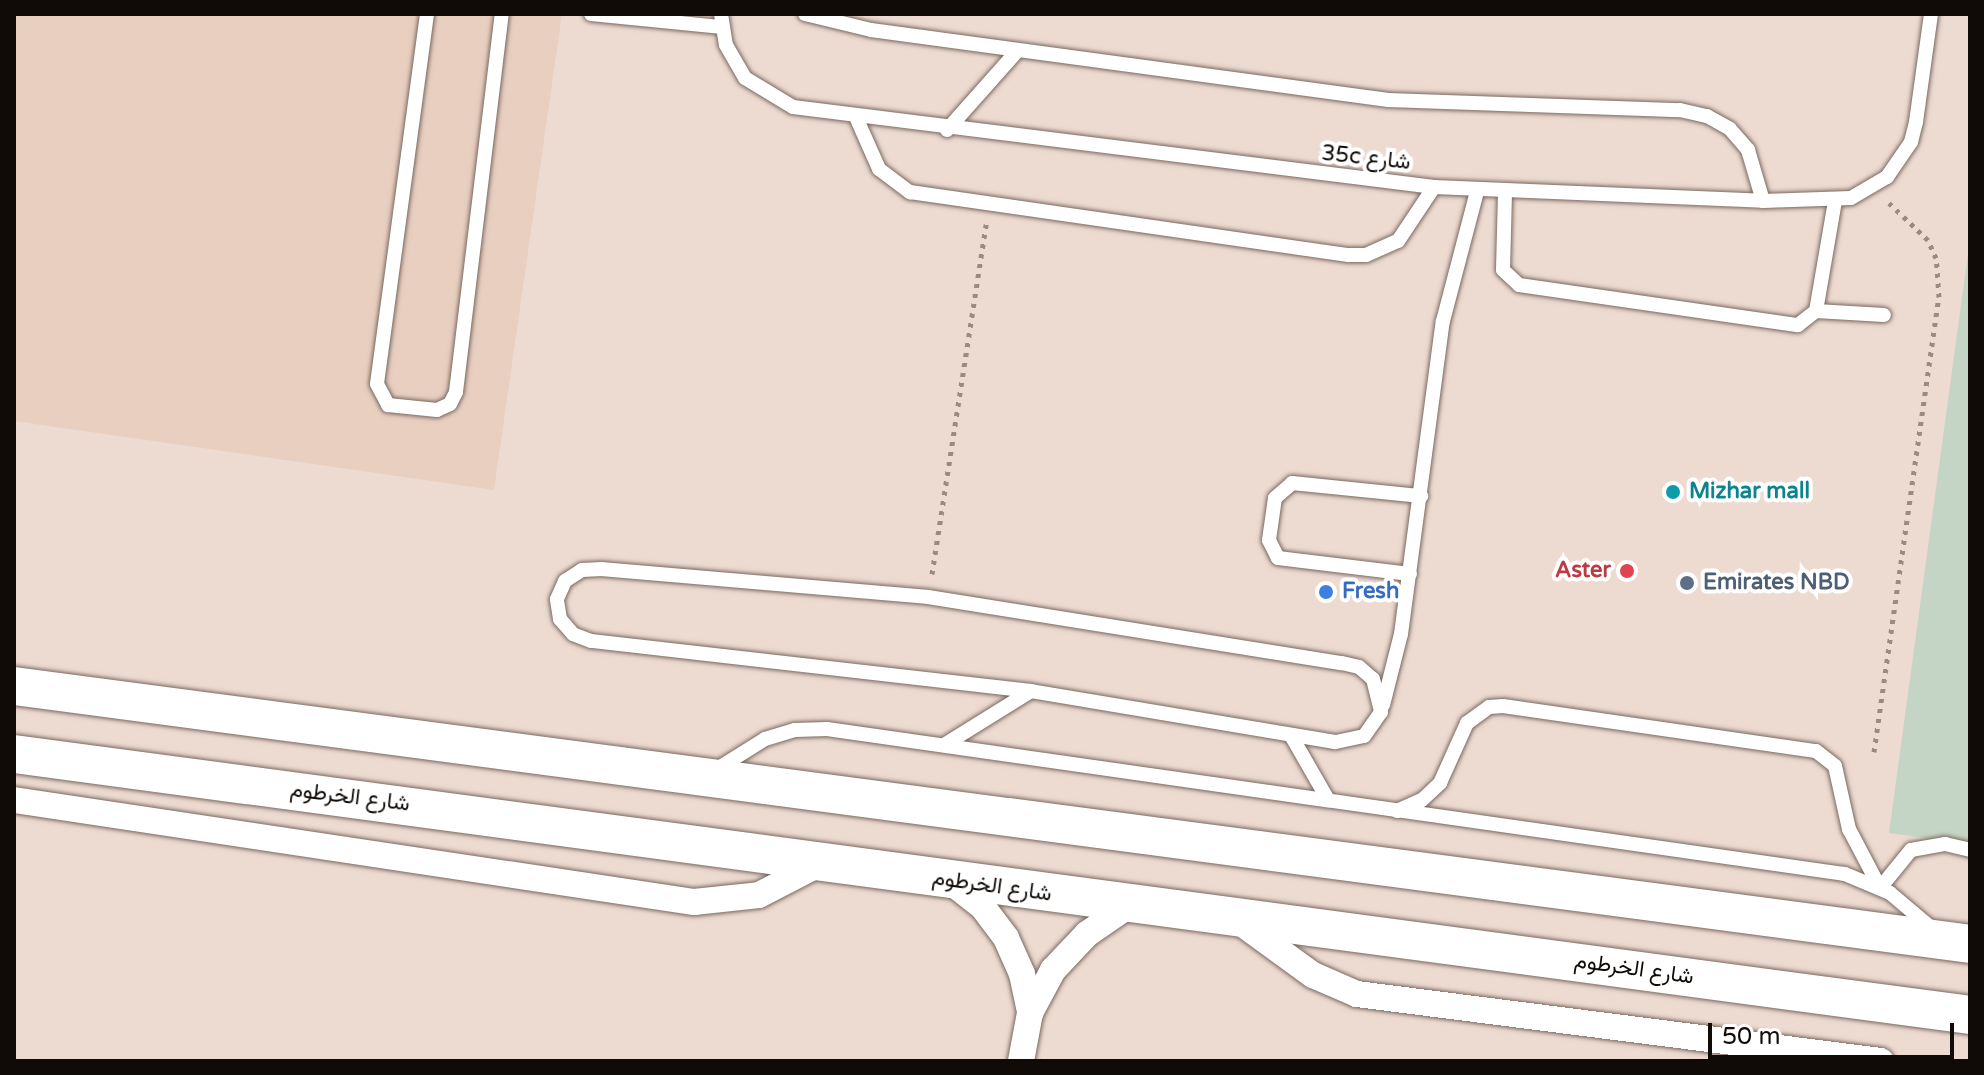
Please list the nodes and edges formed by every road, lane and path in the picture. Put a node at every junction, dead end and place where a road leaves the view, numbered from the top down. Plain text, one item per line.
1 (427, 14) edge
2 (502, 14) edge
3 (591, 14) edge
4 (805, 14) edge
5 (1931, 14) edge
6 (659, 19) edge
7 (721, 21) edge
8 (1018, 50) junction
9 (856, 117) junction
10 (947, 130) junction
11 (1434, 187) junction
12 (1870, 190) junction
13 (1477, 191) junction
14 (1505, 193) junction
15 (1763, 201) junction
16 (1835, 201) junction
17 (989, 203) junction
18 (1816, 311) junction
19 (1884, 315) dead end
20 (1421, 496) junction
21 (1410, 574) junction
22 (928, 597) junction
23 (14, 686) edge
24 (1031, 691) junction
25 (1381, 712) junction
26 (1292, 737) junction
27 (944, 745) junction
28 (1874, 752) dead end
29 (14, 754) edge
30 (709, 774) junction
31 (1327, 798) junction
32 (14, 800) edge
33 (1396, 811) junction
34 (1970, 850) edge
35 (829, 859) junction
36 (951, 882) junction
37 (1880, 888) junction
38 (1129, 905) junction
39 (1226, 915) junction
40 (1959, 943) edge
41 (1030, 1013) junction
42 (1970, 1015) edge
43 (1021, 1061) edge
44 (1881, 1061) edge

1 - 2 lane
3 - 6 lane
4 - 8 lane
5 - 12 lane, 35c شارع
6 - 7 lane
7 - 9 lane, 35c شارع
8 - 10 lane
8 - 15 lane
9 - 10 lane, 35c شارع
9 - 17 lane
10 - 11 lane, 35c شارع
11 - 13 lane, 35c شارع
11 - 17 lane
12 - 16 lane, 35c شارع
12 - 28 path
13 - 14 lane, 35c شارع
13 - 20 lane
14 - 15 lane, 35c شارع
14 - 18 lane
15 - 16 lane, 35c شارع
16 - 18 lane
17 - 22 path
18 - 19 lane
20 - 21 lane
20 - 21 lane
21 - 25 lane
22 - 24 lane
22 - 25 lane
23 - 30 main road
24 - 26 lane
24 - 27 lane
25 - 26 lane
26 - 31 lane
27 - 30 lane
27 - 31 lane
29 - 35 main road, شارع الخرطوم
30 - 40 main road
31 - 33 lane
32 - 35 street
33 - 37 lane
33 - 37 lane
34 - 37 lane
35 - 36 main road, شارع الخرطوم
36 - 38 main road, شارع الخرطوم
36 - 41 street
37 - 40 lane
38 - 39 main road, شارع الخرطوم
38 - 41 street
39 - 42 main road, شارع الخرطوم
39 - 44 street
41 - 43 street

